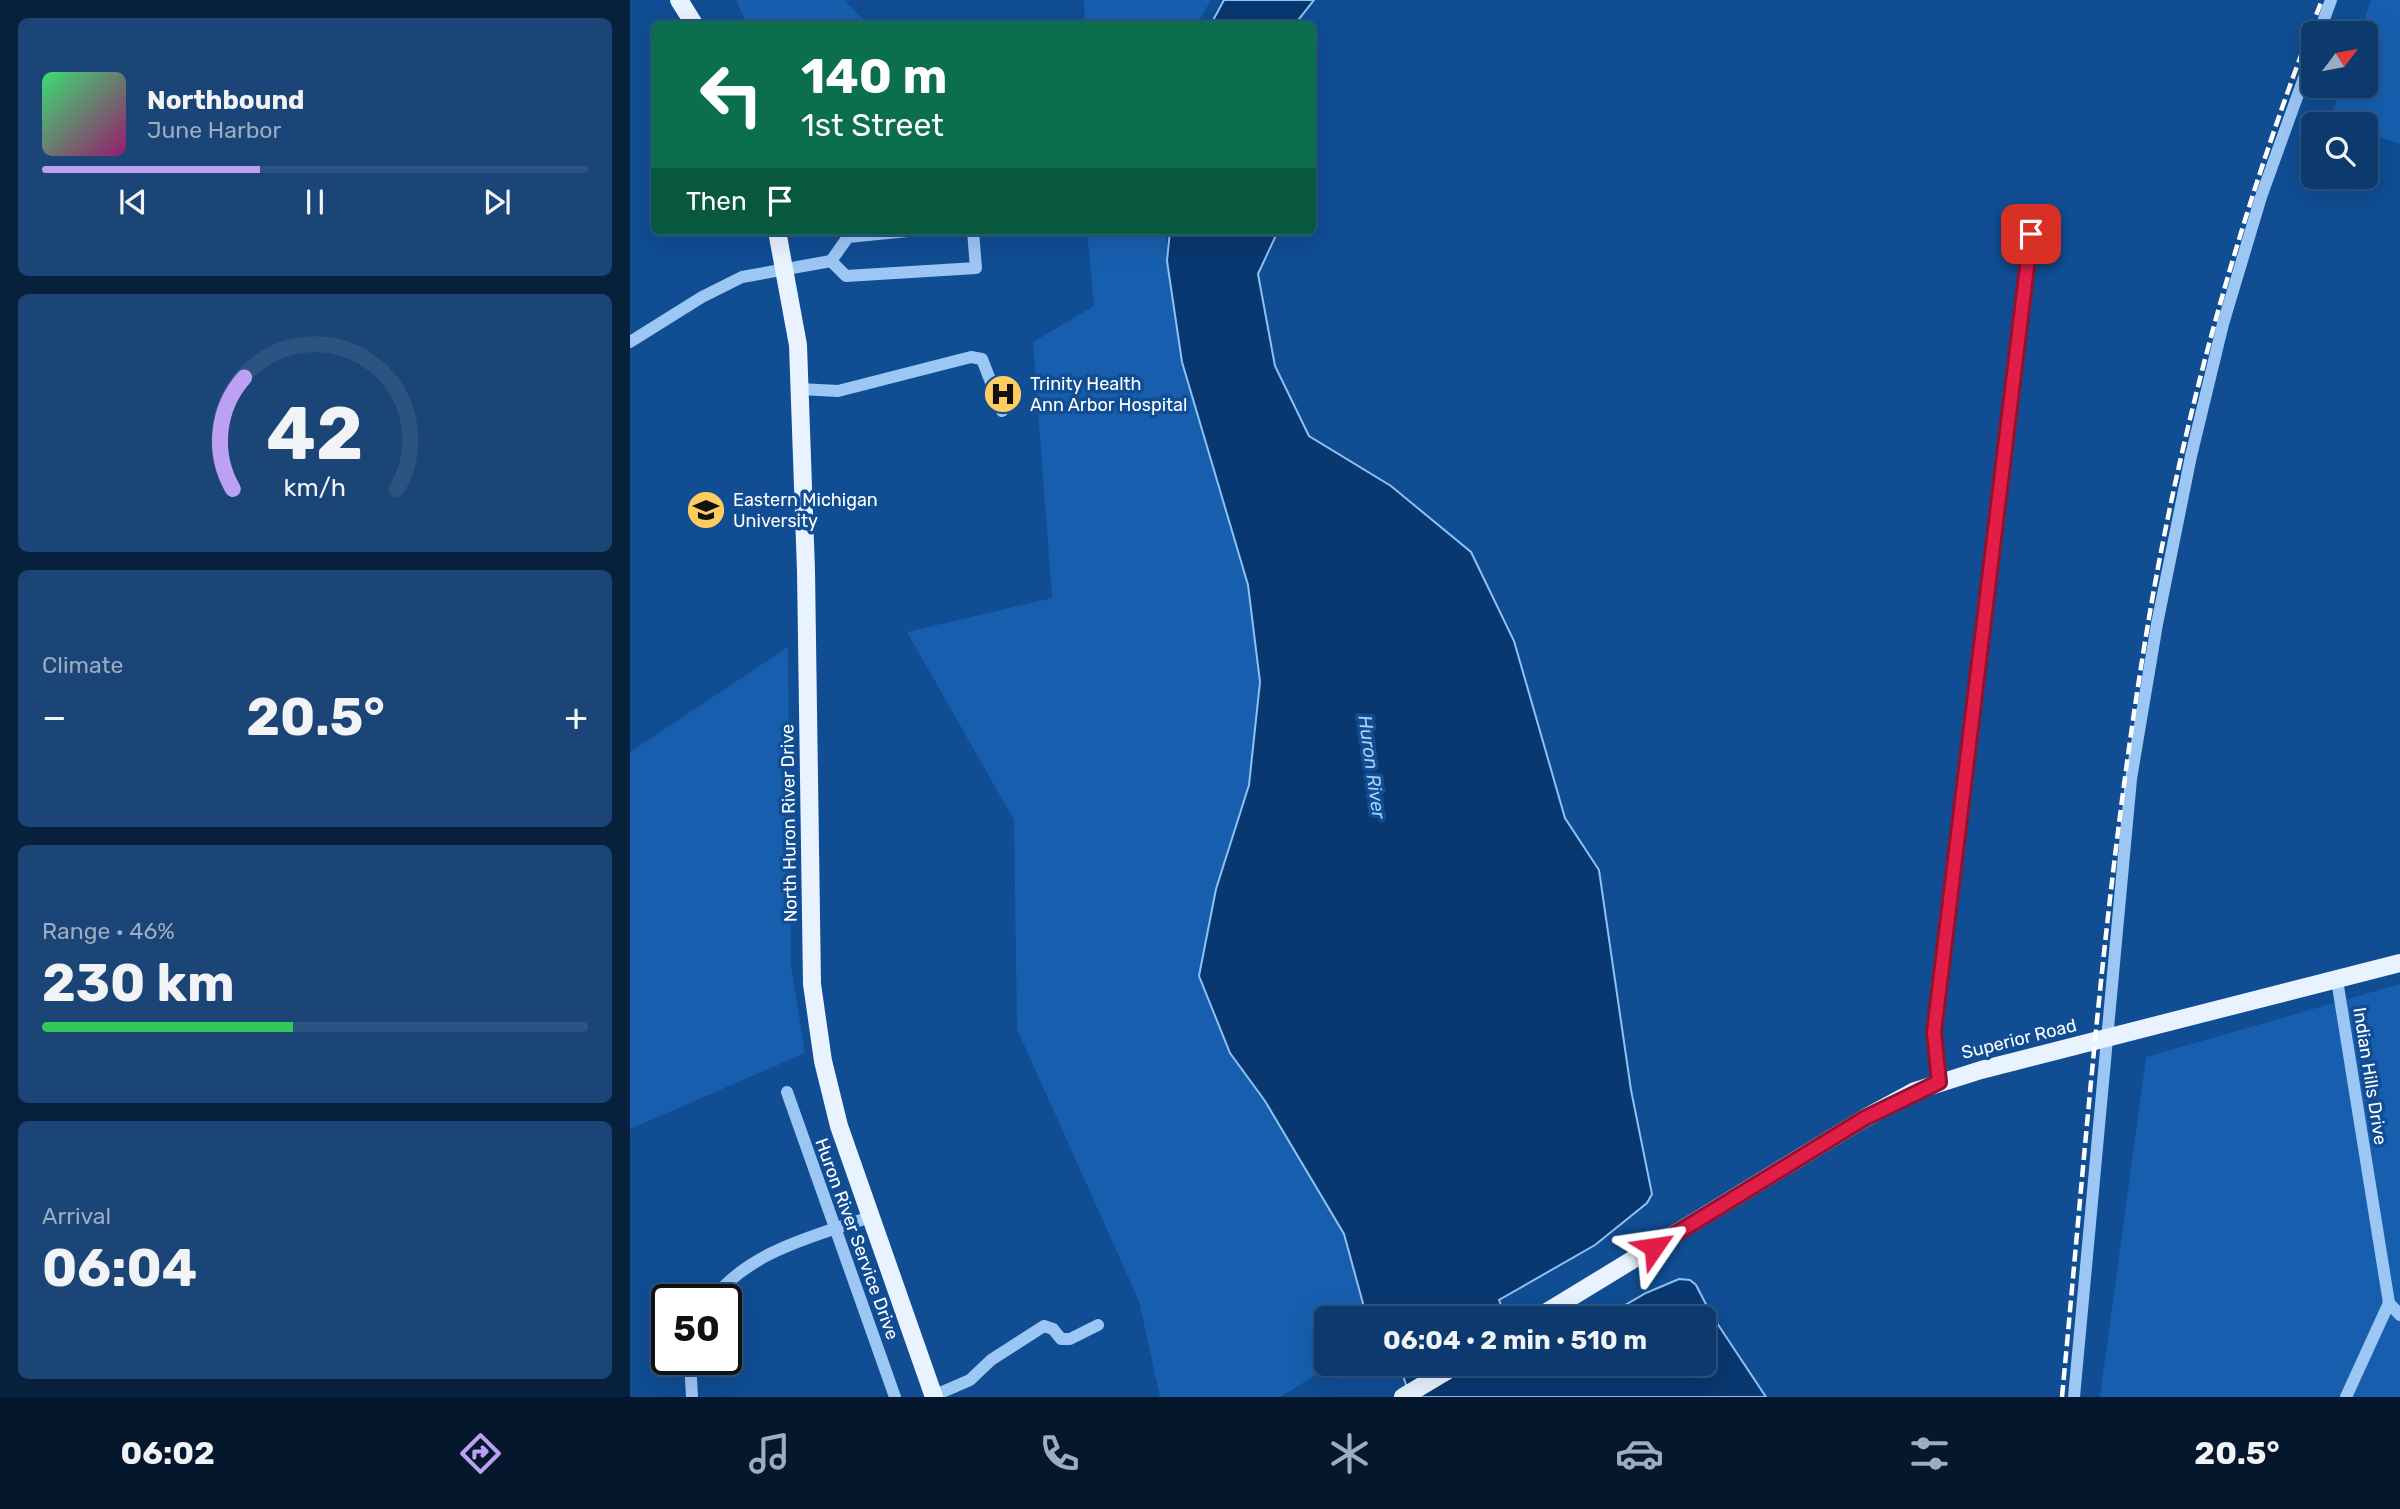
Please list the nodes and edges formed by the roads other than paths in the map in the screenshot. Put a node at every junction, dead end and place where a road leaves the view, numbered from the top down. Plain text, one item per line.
1 (679, 0) edge
2 (2331, 0) edge
3 (692, 21) edge
4 (2323, 21) edge
5 (2301, 86) edge
6 (2031, 234) dead end
7 (778, 235) edge
8 (868, 235) edge
9 (973, 235) edge
10 (831, 261) junction
11 (786, 268) junction
12 (630, 342) edge
13 (800, 389) junction
14 (1002, 411) dead end
15 (2400, 963) edge
16 (2337, 980) junction
17 (2109, 1038) junction
18 (1939, 1082) junction
19 (787, 1092) dead end
20 (870, 1217) junction
21 (834, 1230) junction
22 (728, 1284) edge
23 (2389, 1303) junction
24 (1556, 1306) edge
25 (2400, 1315) edge
26 (1098, 1325) dead end
27 (691, 1375) edge
28 (1438, 1376) edge
29 (934, 1396) edge
30 (692, 1397) edge
31 (895, 1397) edge
32 (1403, 1397) edge
33 (2074, 1397) edge
34 (2346, 1397) edge

1 - 3 main road
2 - 4 street
5 - 17 street
6 - 18 street
7 - 11 main road, North Huron River Drive
8 - 10 street
9 - 10 street
10 - 11 street
11 - 12 street
11 - 13 main road, North Huron River Drive
13 - 14 street
13 - 20 main road, North Huron River Drive
15 - 16 main road, Superior Road
16 - 17 main road, Superior Road
16 - 23 street, Indian Hills Drive
17 - 18 main road, Superior Road
17 - 33 street
18 - 24 main road, Superior Road
19 - 21 street, Huron River Service Drive
20 - 21 street
20 - 29 main road, North Huron River Drive
21 - 22 street
21 - 31 street, Huron River Service Drive
23 - 25 street
23 - 34 street
26 - 29 street
27 - 30 street
28 - 32 main road

